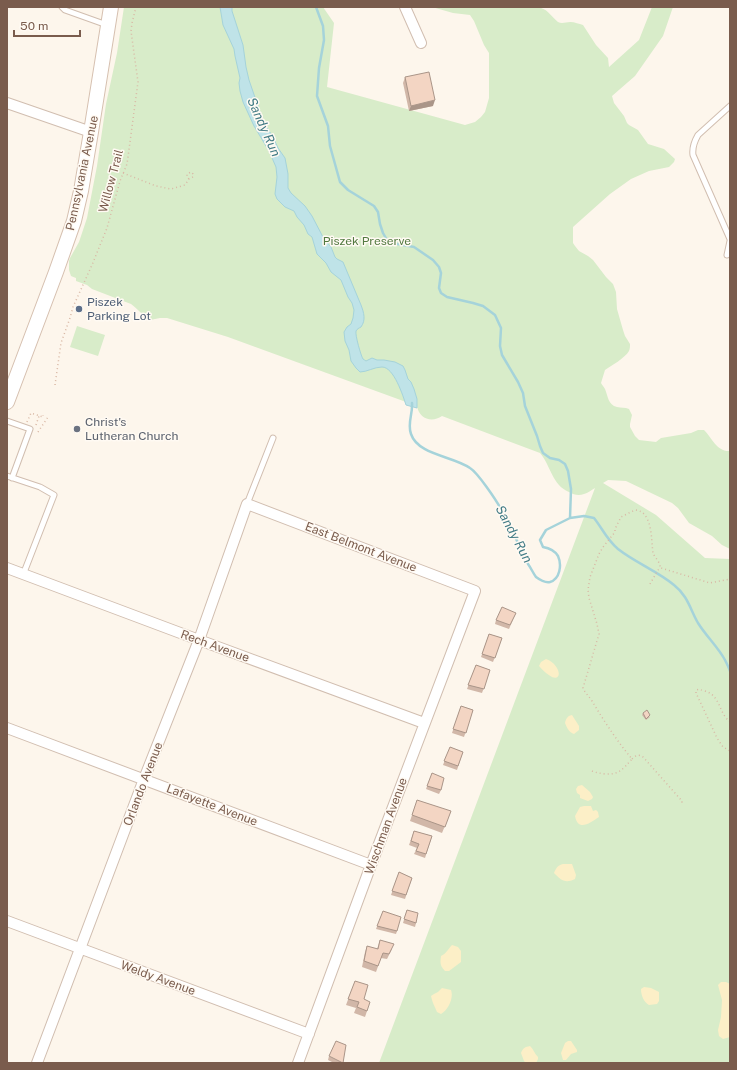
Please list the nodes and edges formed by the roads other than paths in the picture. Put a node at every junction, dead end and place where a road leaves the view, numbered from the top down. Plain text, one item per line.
1 (62, 7) edge
2 (111, 7) edge
3 (405, 7) edge
4 (108, 25) junction
5 (421, 42) dead end
6 (7, 103) edge
7 (730, 106) edge
8 (91, 132) junction
9 (730, 240) edge
10 (727, 255) dead end
11 (9, 394) edge
12 (7, 421) edge
13 (273, 438) dead end
14 (9, 477) edge
15 (247, 504) junction
16 (7, 568) edge
17 (23, 575) junction
18 (475, 590) joint
19 (199, 640) junction
20 (424, 723) junction
21 (7, 728) edge
22 (144, 779) junction
23 (371, 865) junction
24 (7, 921) edge
25 (80, 949) junction
26 (309, 1034) junction
27 (37, 1063) edge
28 (298, 1063) edge

1 - 4 lane
2 - 4 main road, Pennsylvania Avenue
3 - 5 street
4 - 8 main road, Pennsylvania Avenue
6 - 8 street
7 - 9 lane
8 - 11 main road, Pennsylvania Avenue
9 - 10 lane
12 - 14 lane
13 - 15 lane
14 - 17 lane
15 - 18 street, East Belmont Avenue
15 - 19 street, Orlando Avenue
16 - 17 street, Rech Avenue
17 - 19 street, Rech Avenue
18 - 20 street, Wischman Avenue
19 - 20 street, Rech Avenue
19 - 22 street, Orlando Avenue
20 - 23 street, Wischman Avenue
21 - 22 street, Lafayette Avenue
22 - 23 street, Lafayette Avenue
22 - 25 street, Orlando Avenue
23 - 26 street, Wischman Avenue
24 - 25 street, Weldy Avenue
25 - 26 street, Weldy Avenue
25 - 27 street, Orlando Avenue
26 - 28 street, Wischman Avenue

